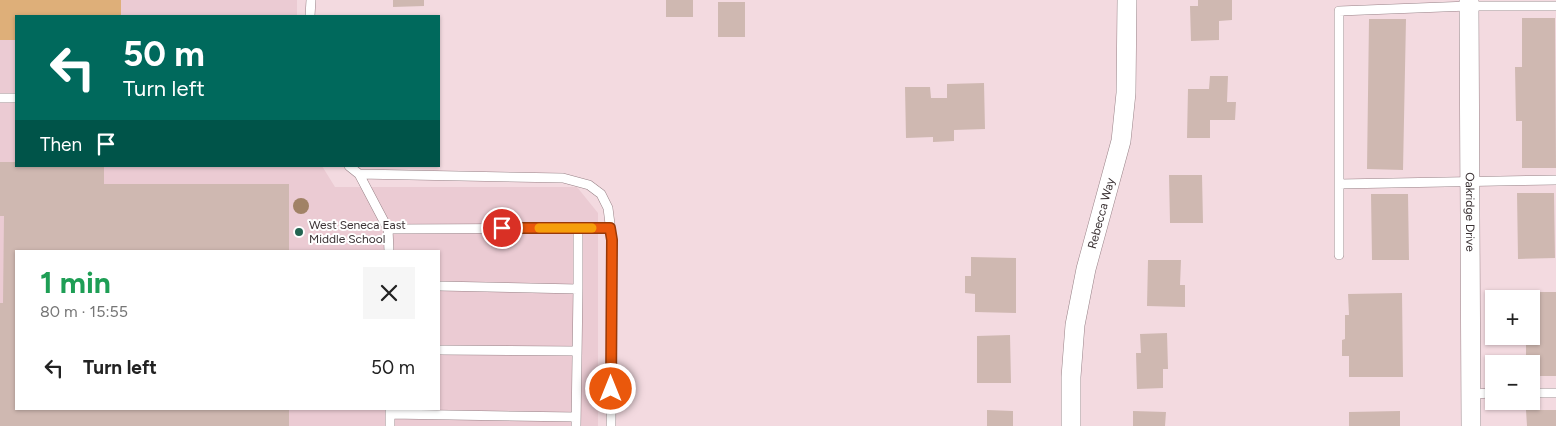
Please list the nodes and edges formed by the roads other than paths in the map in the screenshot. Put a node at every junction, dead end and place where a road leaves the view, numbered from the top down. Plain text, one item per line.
1 (311, 0) edge
2 (1127, 0) edge
3 (1469, 3) edge
4 (1556, 6) edge
5 (310, 15) edge
6 (0, 98) edge
7 (15, 98) edge
8 (350, 167) edge
9 (359, 174) junction
10 (1556, 180) edge
11 (1470, 182) junction
12 (1339, 184) junction
13 (578, 228) junction
14 (610, 228) junction
15 (388, 229) junction
16 (389, 250) edge
17 (1339, 256) dead end
18 (440, 286) edge
19 (578, 289) junction
20 (440, 350) edge
21 (577, 351) junction
22 (1540, 393) edge
23 (1556, 393) edge
24 (1471, 394) junction
25 (1485, 394) edge
26 (390, 411) edge
27 (576, 421) edge
28 (390, 426) edge
29 (611, 426) edge
30 (1071, 426) edge
31 (1471, 426) edge

1 - 5 lane
2 - 30 street, Rebecca Way
3 - 4 lane
3 - 11 street, Oakridge Drive
3 - 12 lane
6 - 7 lane
8 - 9 lane
9 - 14 lane
9 - 15 lane
10 - 11 lane
11 - 12 lane
11 - 24 street, Oakridge Drive
12 - 17 lane
13 - 14 lane
13 - 15 lane
13 - 19 lane
14 - 29 lane
15 - 16 lane
18 - 19 lane
19 - 21 lane
20 - 21 lane
21 - 27 lane
22 - 23 lane
24 - 25 lane
24 - 31 street, Oakridge Drive
26 - 27 lane
26 - 28 lane

